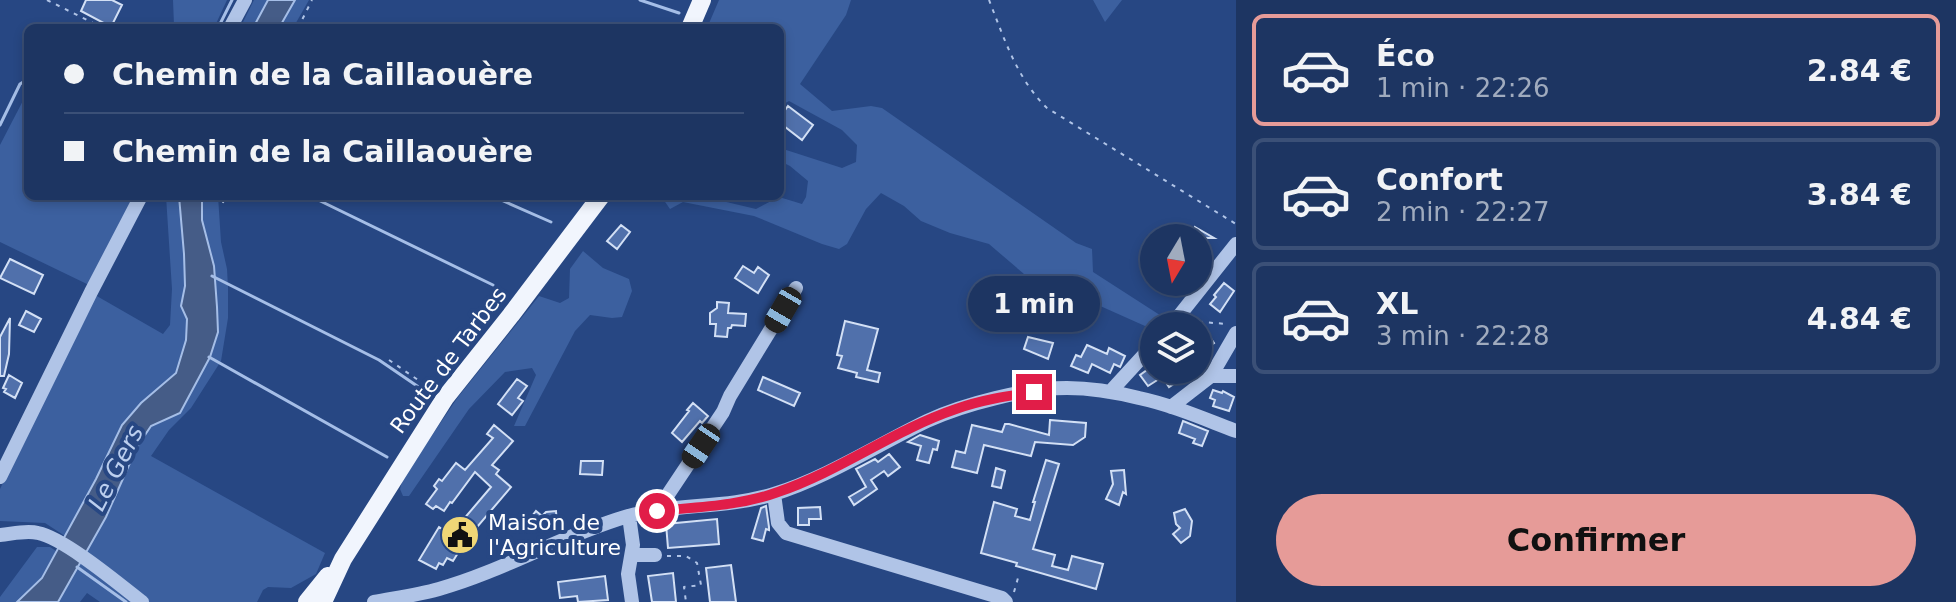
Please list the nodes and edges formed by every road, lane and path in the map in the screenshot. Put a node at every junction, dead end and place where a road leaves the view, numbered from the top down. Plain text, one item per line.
1 (47, 0) edge
2 (245, 0) edge
3 (312, 0) edge
4 (702, 0) edge
5 (989, 0) edge
6 (95, 24) edge
7 (232, 24) edge
8 (300, 24) edge
9 (692, 24) edge
10 (139, 200) edge
11 (223, 200) edge
12 (598, 200) edge
13 (223, 203) dead end
14 (1236, 224) edge
15 (1236, 244) edge
16 (796, 288) dead end
17 (1183, 312) edge
18 (1212, 324) edge
19 (1236, 325) edge
20 (1236, 333) edge
21 (1140, 359) edge
22 (389, 360) dead end
23 (1212, 374) edge
24 (1212, 376) edge
25 (1236, 376) edge
26 (1201, 384) edge
27 (1110, 392) junction
28 (445, 398) junction
29 (1171, 407) junction
30 (1236, 431) edge
31 (0, 477) edge
32 (774, 494) junction
33 (657, 511) junction
34 (629, 516) junction
35 (0, 535) edge
36 (632, 555) junction
37 (655, 555) joint
38 (1018, 578) dead end
39 (315, 600) edge
40 (1009, 601) edge
41 (142, 602) edge
42 (374, 602) edge
43 (632, 602) edge
44 (686, 602) edge

1 - 6 path
2 - 7 street
3 - 8 path
4 - 9 main road
5 - 14 path
10 - 31 street
11 - 13 path
12 - 28 main road, Route de Tarbes
15 - 17 street
16 - 33 street
18 - 19 path
20 - 23 street
21 - 27 street
22 - 28 path
24 - 25 street
26 - 29 street
27 - 29 street
27 - 32 street
28 - 39 main road, Route de Tarbes
29 - 30 street
32 - 33 street
32 - 40 street
33 - 34 street
34 - 36 street
34 - 42 street
35 - 41 street
36 - 37 street
36 - 43 street
37 - 44 path
38 - 40 path

